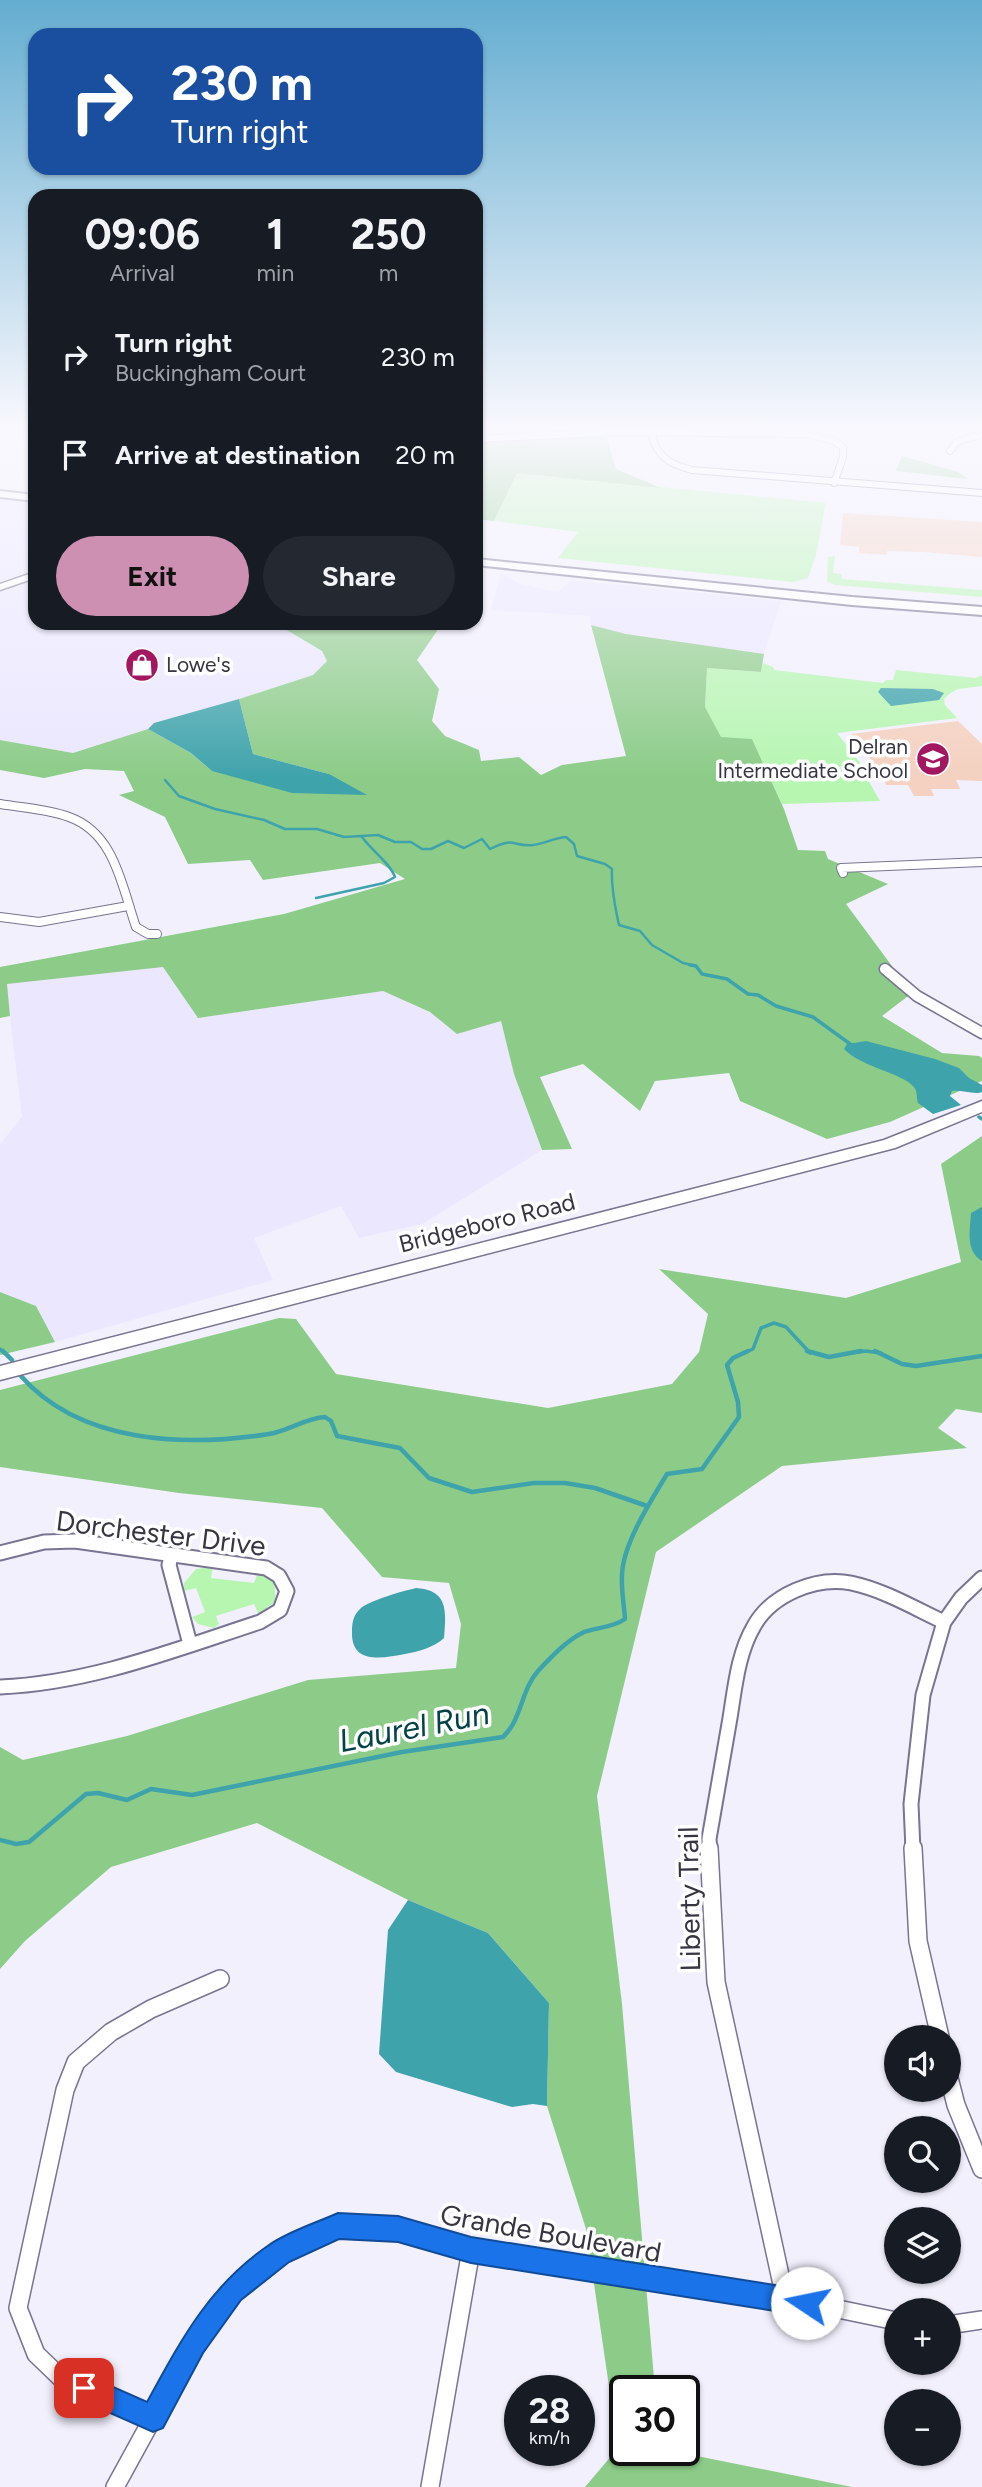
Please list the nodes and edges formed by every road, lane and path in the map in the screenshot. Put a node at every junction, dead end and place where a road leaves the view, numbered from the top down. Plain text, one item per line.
1 (483, 558) edge
2 (483, 563) edge
3 (28, 572) edge
4 (28, 577) edge
5 (3, 586) edge
6 (982, 605) edge
7 (982, 611) edge
8 (0, 804) edge
9 (982, 863) edge
10 (842, 870) dead end
11 (128, 906) junction
12 (0, 917) edge
13 (157, 934) dead end
14 (885, 969) dead end
15 (982, 1033) edge
16 (982, 1106) edge
17 (0, 1373) edge
18 (0, 1553) edge
19 (172, 1556) junction
20 (982, 1578) edge
21 (944, 1622) junction
22 (190, 1644) junction
23 (0, 1687) edge
24 (220, 1979) dead end
25 (937, 2025) edge
26 (955, 2102) edge
27 (982, 2169) edge
28 (471, 2250) junction
29 (785, 2298) junction
30 (884, 2319) edge
31 (982, 2320) edge
32 (961, 2323) edge
33 (153, 2418) junction
34 (115, 2487) edge
35 (430, 2487) edge

1 - 6 highway
2 - 7 highway
3 - 5 street
4 - 5 street
8 - 11 street
9 - 10 street
11 - 12 street
11 - 13 street
14 - 15 street
16 - 17 main road, Bridgeboro Road
18 - 19 street, Dorchester Drive
19 - 22 street
19 - 22 street, Dorchester Drive
20 - 21 street
21 - 25 street
21 - 29 street, Liberty Trail
22 - 23 street, Dorchester Drive
24 - 33 street
26 - 27 street
28 - 29 street, Grande Boulevard
28 - 33 street, Grande Boulevard
28 - 35 street
29 - 30 street, Grande Boulevard
31 - 32 street
33 - 34 street, Grande Boulevard

